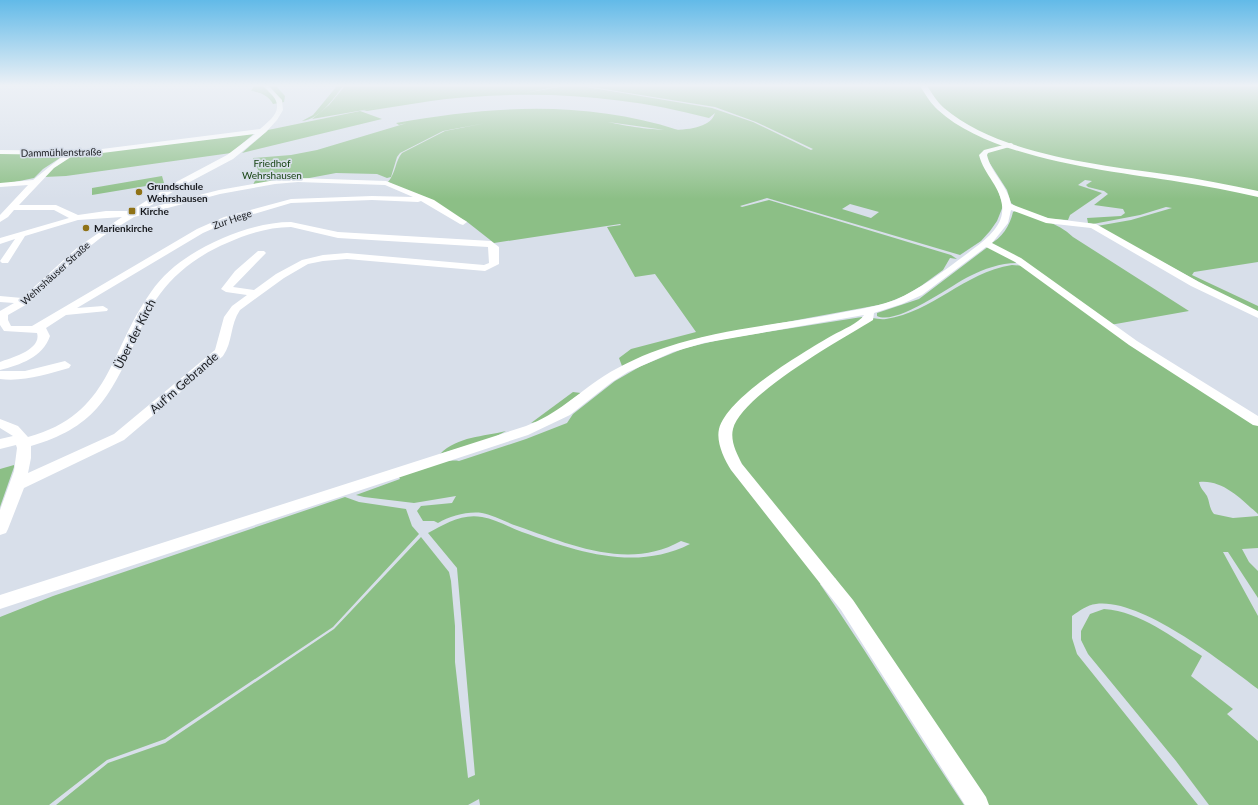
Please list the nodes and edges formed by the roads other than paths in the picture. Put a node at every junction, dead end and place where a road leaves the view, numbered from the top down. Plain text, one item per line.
1 (270, 124) edge
2 (962, 124) edge
3 (264, 131) junction
4 (1011, 145) junction
5 (0, 152) edge
6 (71, 154) junction
7 (33, 182) junction
8 (0, 186) edge
9 (1258, 194) edge
10 (423, 199) junction
11 (1008, 206) junction
12 (13, 207) junction
13 (130, 215) junction
14 (0, 218) edge
15 (77, 218) junction
16 (463, 222) dead end
17 (20, 235) junction
18 (0, 241) edge
19 (985, 243) junction
20 (491, 244) joint
21 (262, 253) dead end
22 (5, 260) dead end
23 (256, 293) junction
24 (0, 299) edge
25 (25, 301) junction
26 (103, 309) dead end
27 (868, 311) junction
28 (62, 312) junction
29 (1, 314) edge
30 (1258, 315) edge
31 (36, 329) junction
32 (65, 365) dead end
33 (0, 366) edge
34 (0, 375) edge
35 (1258, 422) edge
36 (0, 424) edge
37 (23, 441) junction
38 (0, 444) edge
39 (16, 485) junction
40 (0, 529) edge
41 (0, 602) edge
42 (978, 805) edge

1 - 3 street, Wehrshäuser Straße
2 - 4 main road
3 - 6 street, Dammühlenstraße
3 - 13 street, Wehrshäuser Straße
4 - 9 main road
4 - 11 street
5 - 6 street, Dammühlenstraße
6 - 7 street
7 - 8 street
7 - 12 street
10 - 13 street
10 - 16 street
10 - 28 street, Zur Hege
11 - 19 street
11 - 30 street
12 - 14 street
12 - 15 street
13 - 15 street
13 - 25 street, Wehrshäuser Straße
15 - 17 street
17 - 18 street
17 - 22 street
19 - 27 street
19 - 35 street
20 - 23 street, Auf'm Gebrande
20 - 37 street, Über der Kirch
21 - 23 street
23 - 39 street, Auf'm Gebrande
24 - 25 street
25 - 29 street, Wehrshäuser Straße
26 - 28 street, Zur Hege
27 - 41 street
27 - 42 street
28 - 31 street, Zur Hege
29 - 31 street
31 - 33 street
32 - 34 street
36 - 37 street
37 - 38 street, Über der Kirch
37 - 39 street
39 - 40 street

